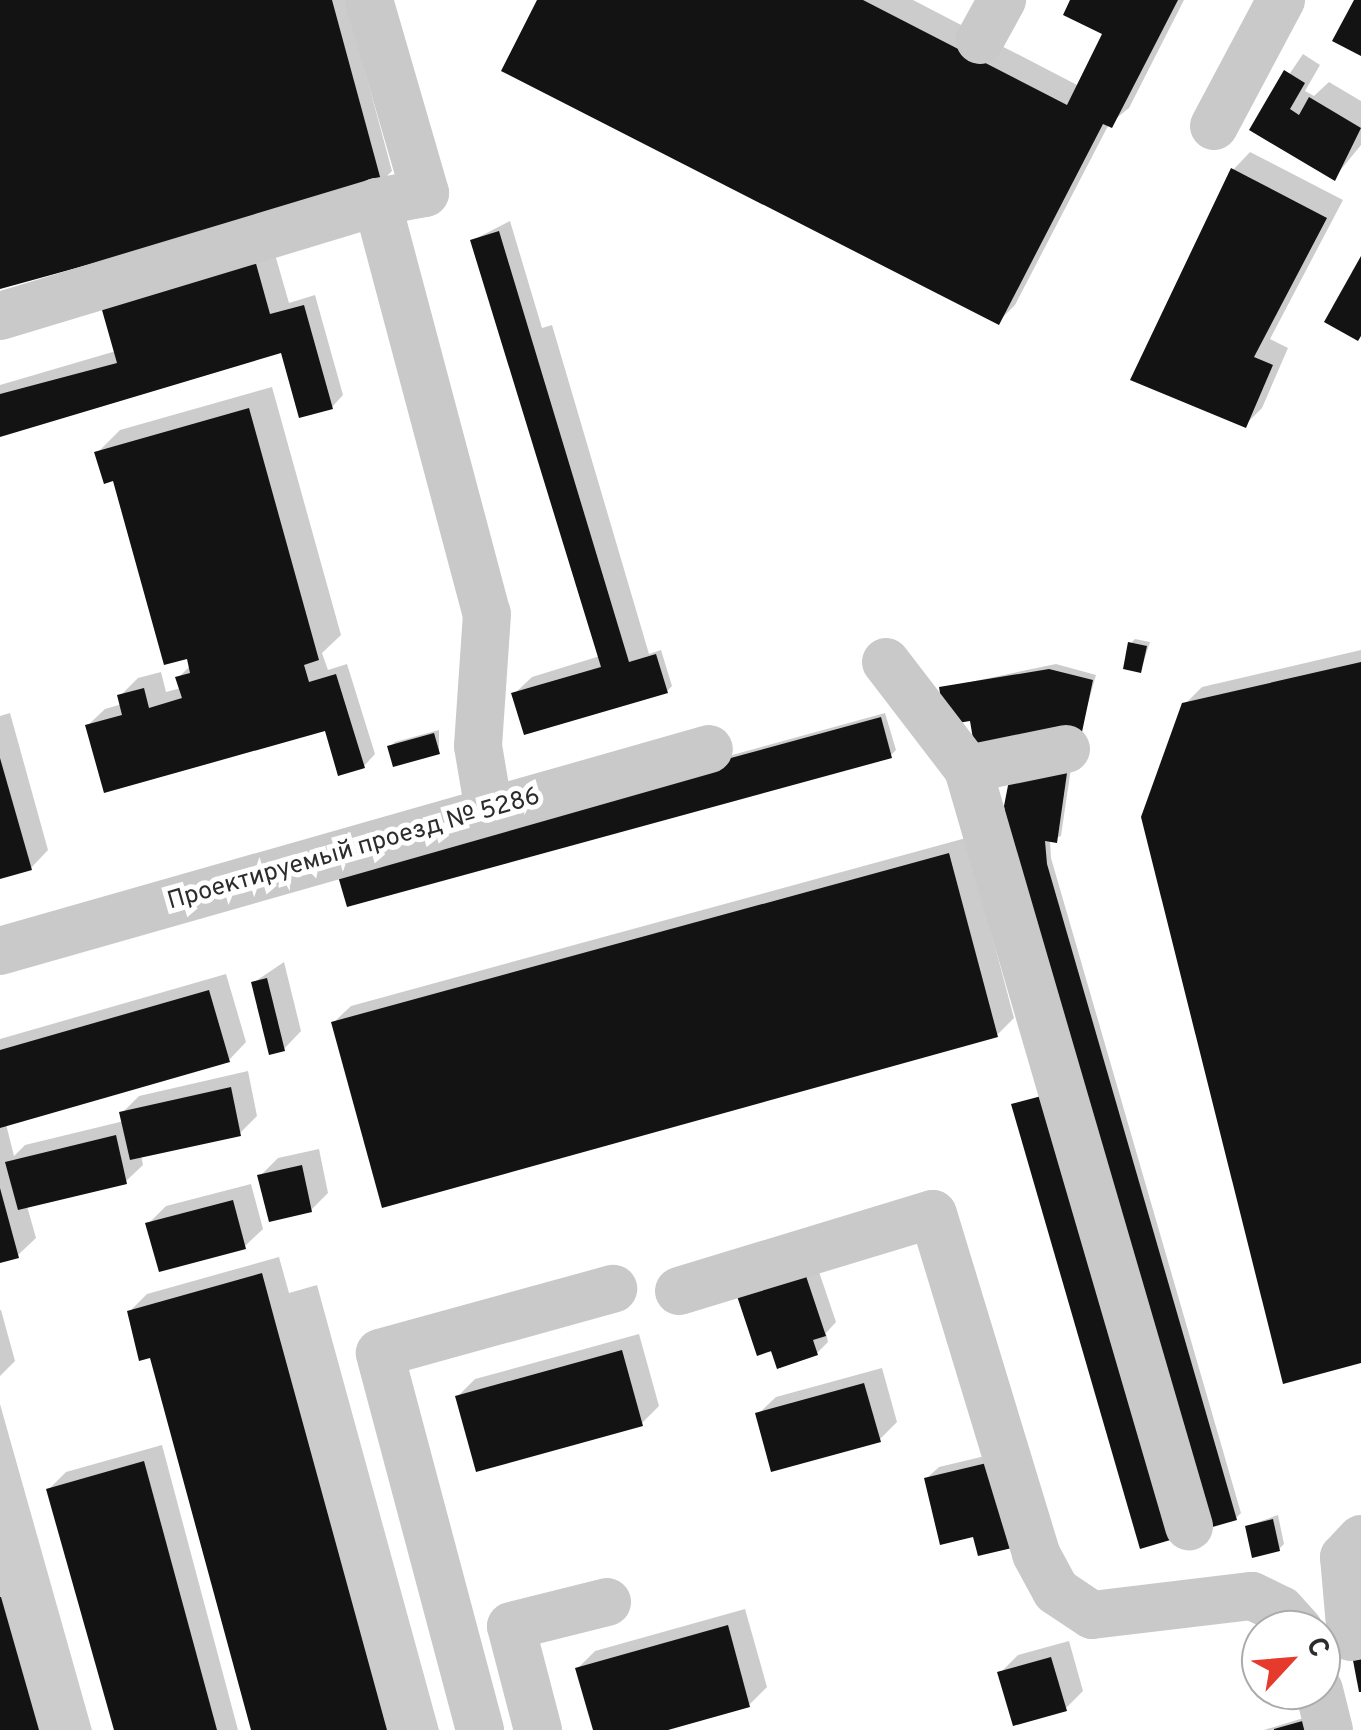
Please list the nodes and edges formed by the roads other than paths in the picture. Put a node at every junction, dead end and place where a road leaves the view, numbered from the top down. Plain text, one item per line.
1 (370, 0) edge
2 (1280, 0) edge
3 (1214, 126) dead end
4 (378, 202) junction
5 (0, 316) edge
6 (886, 662) dead end
7 (1066, 748) dead end
8 (709, 749) dead end
9 (968, 769) junction
10 (489, 811) junction
11 (0, 951) edge
12 (613, 1289) dead end
13 (679, 1291) dead end
14 (1189, 1526) dead end
15 (1361, 1539) edge
16 (607, 1602) dead end
17 (1281, 1610) edge
18 (1361, 1635) edge
19 (480, 1730) edge
20 (538, 1730) edge

1 - 4 street
2 - 3 street
4 - 5 street
4 - 10 street
6 - 9 street
7 - 9 street
8 - 10 street, Проектируемый проезд № 5286
9 - 14 street
10 - 11 street, Проектируемый проезд № 5286
12 - 19 street
13 - 17 street
15 - 18 street
16 - 20 street

